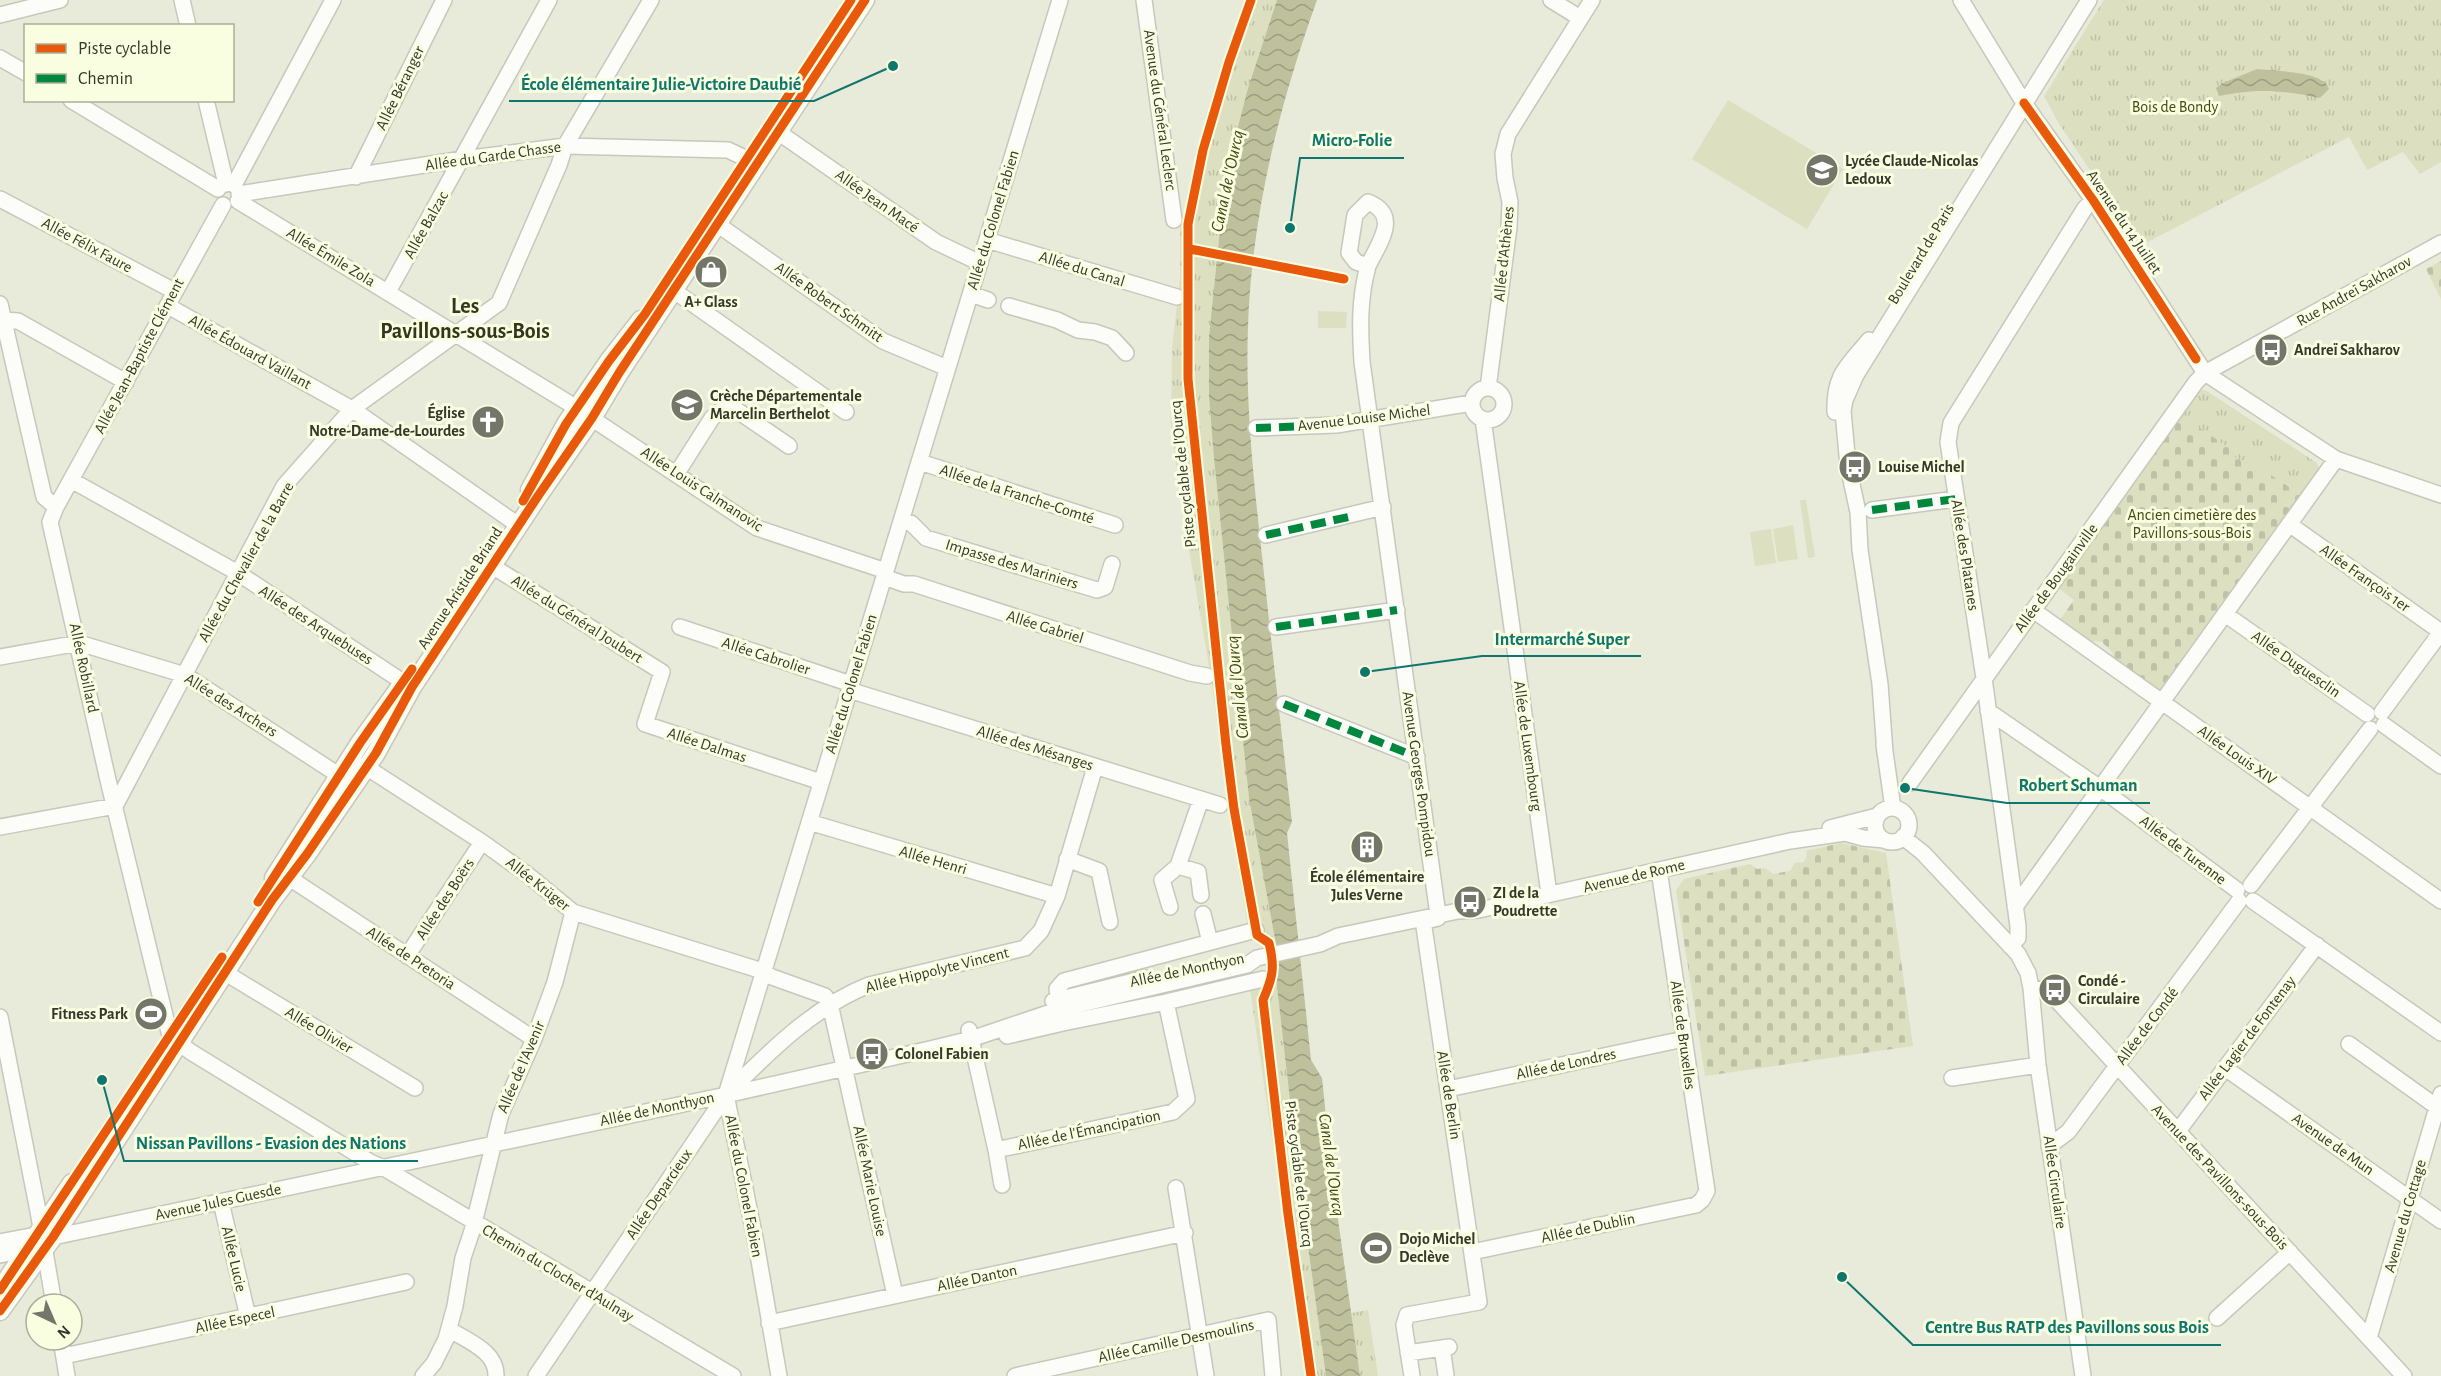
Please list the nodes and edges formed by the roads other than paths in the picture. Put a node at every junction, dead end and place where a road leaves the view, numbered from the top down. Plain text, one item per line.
1 (60, 0) edge
2 (182, 0) edge
3 (333, 0) edge
4 (444, 0) edge
5 (549, 0) edge
6 (651, 0) edge
7 (851, 0) edge
8 (865, 0) edge
9 (1060, 0) edge
10 (1144, 0) edge
11 (1551, 0) edge
12 (1592, 0) edge
13 (2089, 0) edge
14 (1965, 2) edge
15 (0, 15) edge
16 (1580, 18) junction
17 (188, 24) edge
18 (0, 58) edge
19 (24, 72) edge
20 (74, 102) edge
21 (207, 102) edge
22 (2024, 103) junction
23 (778, 132) junction
24 (565, 146) junction
25 (463, 159) junction
26 (747, 159) junction
27 (357, 177) junction
28 (230, 193) junction
29 (0, 199) edge
30 (2093, 200) junction
31 (1174, 220) dead end
32 (717, 224) junction
33 (987, 240) junction
34 (2441, 243) edge
35 (2441, 254) edge
36 (980, 263) junction
37 (1368, 266) dead end
38 (673, 290) junction
39 (174, 291) junction
40 (388, 292) junction
41 (971, 294) junction
42 (1177, 297) dead end
43 (988, 300) dead end
44 (0, 304) edge
45 (168, 306) junction
46 (1010, 306) dead end
47 (4, 320) junction
48 (458, 334) junction
49 (2267, 341) junction
50 (1126, 353) dead end
51 (2235, 358) junction
52 (6, 360) edge
53 (947, 368) junction
54 (2205, 373) junction
55 (126, 382) junction
56 (1488, 388) junction
57 (2235, 393) junction
58 (1472, 403) junction
59 (352, 409) junction
60 (846, 412) dead end
61 (585, 413) junction
62 (1372, 419) junction
63 (1483, 419) junction
64 (1256, 428) dead end
65 (789, 446) dead end
66 (2336, 459) junction
67 (920, 462) junction
68 (677, 473) junction
69 (71, 480) junction
70 (2441, 495) edge
71 (1956, 499) junction
72 (56, 507) junction
73 (1383, 507) junction
74 (1872, 510) dead end
75 (511, 520) junction
76 (902, 520) junction
77 (2289, 524) junction
78 (1115, 525) dead end
79 (1266, 535) dead end
80 (1112, 564) dead end
81 (492, 566) junction
82 (238, 573) junction
83 (885, 574) junction
84 (1397, 610) junction
85 (2033, 610) junction
86 (2225, 614) junction
87 (680, 627) dead end
88 (1276, 627) dead end
89 (2441, 632) edge
90 (79, 643) junction
91 (0, 657) edge
92 (662, 672) joint
93 (185, 675) junction
94 (1207, 676) dead end
95 (1984, 678) junction
96 (403, 682) junction
97 (850, 687) junction
98 (1873, 690) junction
99 (2162, 702) junction
100 (1284, 704) dead end
101 (1988, 711) junction
102 (1881, 714) junction
103 (2376, 720) junction
104 (1886, 753) junction
105 (1417, 757) junction
106 (2441, 766) edge
107 (366, 767) junction
108 (1095, 767) junction
109 (821, 782) junction
110 (1910, 783) dead end
111 (345, 784) junction
112 (2100, 788) junction
113 (1201, 799) junction
114 (1220, 805) dead end
115 (114, 806) junction
116 (2311, 806) junction
117 (1893, 808) junction
118 (1877, 816) junction
119 (809, 822) junction
120 (0, 827) edge
121 (1906, 831) junction
122 (1884, 840) junction
123 (1790, 841) junction
124 (482, 842) junction
125 (1067, 860) junction
126 (1178, 866) junction
127 (1659, 870) junction
128 (288, 877) junction
129 (1549, 894) junction
130 (2245, 894) junction
131 (1201, 895) dead end
132 (1056, 896) junction
133 (2441, 901) edge
134 (1170, 907) dead end
135 (2015, 907) junction
136 (1479, 910) junction
137 (1458, 911) junction
138 (573, 912) junction
139 (1203, 914) dead end
140 (1438, 915) junction
141 (1110, 922) dead end
142 (1424, 927) junction
143 (1256, 930) dead end
144 (1210, 942) junction
145 (1316, 945) junction
146 (2317, 945) junction
147 (2010, 946) junction
148 (407, 956) junction
149 (224, 972) junction
150 (764, 972) junction
151 (1263, 979) dead end
152 (2031, 988) junction
153 (1166, 1002) junction
154 (830, 1004) junction
155 (1061, 1010) junction
156 (1, 1025) edge
157 (2441, 1033) edge
158 (970, 1035) junction
159 (175, 1039) junction
160 (534, 1039) junction
161 (1684, 1039) junction
162 (2349, 1044) dead end
163 (736, 1063) junction
164 (2038, 1065) junction
165 (2117, 1065) junction
166 (845, 1068) junction
167 (2225, 1068) junction
168 (751, 1070) junction
169 (1952, 1078) dead end
170 (415, 1088) dead end
171 (1448, 1089) junction
172 (726, 1095) junction
173 (2439, 1100) edge
174 (2178, 1131) junction
175 (492, 1144) junction
176 (2049, 1146) junction
177 (996, 1150) junction
178 (384, 1168) junction
179 (1002, 1185) dead end
180 (1176, 1188) dead end
181 (2410, 1199) junction
182 (1702, 1200) joint
183 (221, 1202) junction
184 (2441, 1221) edge
185 (474, 1222) junction
186 (1185, 1233) junction
187 (40, 1239) junction
188 (0, 1242) edge
189 (1472, 1252) junction
190 (2289, 1252) junction
191 (0, 1255) edge
192 (406, 1282) dead end
193 (0, 1290) edge
194 (51, 1292) edge
195 (592, 1293) junction
196 (895, 1295) junction
197 (0, 1311) edge
198 (248, 1317) junction
199 (2217, 1318) dead end
200 (769, 1323) junction
201 (449, 1329) junction
202 (1200, 1336) junction
203 (2369, 1338) junction
204 (63, 1352) edge
205 (1408, 1353) junction
206 (64, 1356) junction
207 (1446, 1375) edge
208 (68, 1376) edge
209 (423, 1376) edge
210 (496, 1376) edge
211 (536, 1376) edge
212 (733, 1376) edge
213 (779, 1376) edge
214 (1015, 1376) edge
215 (1206, 1376) edge
216 (1273, 1376) edge
217 (1412, 1376) edge
218 (2083, 1376) edge
219 (2404, 1376) edge

1 - 15 street
2 - 17 street
3 - 28 street, Allée Jean-Baptiste Clément
4 - 27 street, Allée Béranger
5 - 25 street, Allée Balzac
6 - 24 street, Allée du Chevalier de la Barre
7 - 26 main road, Avenue Aristide Briand
8 - 23 main road, Avenue Aristide Briand
9 - 33 street, Allée du Colonel Fabien
10 - 31 street, Avenue du Général Leclerc
11 - 16 street
12 - 16 street, Allée d'Athènes
13 - 22 street
14 - 22 street, Avenue du 14 Juillet
16 - 56 street, Allée d'Athènes
18 - 19 street
20 - 28 street, Allée Émile Zola
21 - 28 street
22 - 30 street, Avenue du 14 Juillet
22 - 98 street, Boulevard de Paris
22 - 102 street, Boulevard de Paris
23 - 32 main road, Avenue Aristide Briand
23 - 36 street, Allée Jean Macé
24 - 25 street, Allée du Garde Chasse
24 - 26 street, Allée du Garde Chasse
24 - 48 street, Allée du Chevalier de la Barre
25 - 27 street, Allée du Garde Chasse
25 - 40 street, Allée Balzac
26 - 61 main road, Avenue Aristide Briand
27 - 28 street, Allée du Garde Chasse
28 - 39 street, Allée Jean-Baptiste Clément
28 - 40 street, Allée Émile Zola
29 - 39 street, Allée Félix Faure
30 - 54 street, Avenue du 14 Juillet
30 - 71 street, Allée des Platanes
32 - 38 main road, Avenue Aristide Briand
32 - 53 street, Allée Robert Schmitt
33 - 36 street, Allée du Colonel Fabien
33 - 42 street, Allée du Canal
34 - 49 street, Rue Andreï Sakharov
35 - 49 street, Rue Andreï Sakharov
36 - 41 street, Allée du Colonel Fabien
37 - 62 street, Avenue Georges Pompidou
38 - 60 street
38 - 61 main road, Avenue Aristide Briand
39 - 45 street, Allée Jean-Baptiste Clément
40 - 48 street, Allée Émile Zola
41 - 43 street
41 - 53 street, Allée du Colonel Fabien
44 - 47 street
45 - 55 street, Allée Jean-Baptiste Clément
45 - 59 street, Allée Édouard Vaillant
46 - 50 street
47 - 52 street
47 - 55 street
48 - 59 street, Allée du Chevalier de la Barre
48 - 61 street, Allée Émile Zola
49 - 51 street, Rue Andreï Sakharov
51 - 54 street, Rue Andreï Sakharov
51 - 57 street
52 - 72 street
53 - 67 street, Allée du Colonel Fabien
54 - 57 street, Avenue du 14 Juillet
54 - 85 street, Allée de Bougainville
55 - 69 street, Allée Jean-Baptiste Clément
56 - 58 street
56 - 63 street
57 - 66 street, Avenue du 14 Juillet
58 - 62 street, Avenue Louise Michel
58 - 63 street
59 - 75 street, Allée Édouard Vaillant
59 - 82 street, Allée du Chevalier de la Barre
61 - 68 street, Allée Louis Calmanovic
61 - 75 main road, Avenue Aristide Briand
61 - 81 main road, Avenue Aristide Briand
62 - 64 street, Avenue Louise Michel
62 - 73 street, Avenue Georges Pompidou
63 - 129 street, Allée de Luxembourg
65 - 68 street
66 - 70 street, Avenue du 14 Juillet
66 - 77 street
67 - 76 street, Allée du Colonel Fabien
67 - 78 street, Allée de la Franche-Comté
68 - 83 street, Allée Louis Calmanovic
69 - 72 street, Allée Jean-Baptiste Clément
69 - 82 street, Allée des Arquebuses
71 - 74 street
71 - 95 street, Allée des Platanes
72 - 90 street, Allée Robillard
73 - 79 street
73 - 84 street, Avenue Georges Pompidou
75 - 96 main road, Avenue Aristide Briand
76 - 80 street, Impasse des Mariniers
76 - 83 street, Allée du Colonel Fabien
77 - 86 street
77 - 89 street, Allée François 1er
81 - 92 street, Allée du Général Joubert
81 - 107 main road, Avenue Aristide Briand
82 - 93 street, Allée du Chevalier de la Barre
82 - 96 street, Allée des Arquebuses
83 - 94 street, Allée Gabriel
83 - 97 street, Allée du Colonel Fabien
84 - 88 street
84 - 105 street, Avenue Georges Pompidou
85 - 95 street, Allée de Bougainville
85 - 99 street, Allée Louis XIV
86 - 99 street
86 - 103 street, Allée Duguesclin
87 - 97 street, Allée Cabrolier
89 - 103 street, Allée de Condé
90 - 91 street
90 - 93 street, Allée des Archers
90 - 115 street, Allée Robillard
92 - 109 street, Allée Dalmas
93 - 111 street, Allée des Archers
93 - 115 street, Allée du Chevalier de la Barre
95 - 101 street, Allée des Platanes
95 - 110 street, Allée de Bougainville
96 - 111 main road, Avenue Aristide Briand
97 - 108 street, Allée des Mésanges
97 - 109 street, Allée du Colonel Fabien
98 - 102 street
98 - 104 street, Boulevard de Paris
99 - 112 street
99 - 116 street, Allée Louis XIV
100 - 105 street
101 - 112 street, Allée de Turenne
101 - 135 street, Allée des Platanes
102 - 104 street, Boulevard de Paris
103 - 106 street, Allée Duguesclin
103 - 116 street, Allée de Condé
104 - 117 street, Boulevard de Paris
105 - 140 street, Avenue Georges Pompidou
107 - 111 main road, Avenue Aristide Briand
107 - 124 street, Allée Krüger
108 - 113 street, Allée des Mésanges
108 - 125 street, Allée Hippolyte Vincent
109 - 119 street, Allée du Colonel Fabien
111 - 128 main road, Avenue Aristide Briand
111 - 159 main road, Avenue Aristide Briand
112 - 130 street, Allée de Turenne
112 - 135 street
113 - 114 street, Allée des Mésanges
113 - 126 street
115 - 120 street
115 - 159 street, Allée Robillard
116 - 130 street, Allée de Condé
116 - 133 street, Allée Louis XIV
117 - 118 street
117 - 121 street
118 - 122 street
118 - 123 street, Avenue de Rome
119 - 132 street, Allée Henri
119 - 150 street, Allée du Colonel Fabien
121 - 122 street
121 - 147 street, Allée Circulaire
122 - 123 street, Avenue de Rome
123 - 127 street, Avenue de Rome
124 - 138 street, Allée Krüger
124 - 148 street, Allée des Boërs
125 - 132 street, Allée Hippolyte Vincent
125 - 141 street
126 - 131 street
126 - 134 street
127 - 129 street, Avenue de Rome
127 - 161 street, Allée de Bruxelles
128 - 148 street, Allée de Pretoria
128 - 149 main road, Avenue Aristide Briand
129 - 136 street, Avenue de Rome
130 - 146 street, Allée de Turenne
130 - 165 street, Allée de Condé
132 - 154 street, Allée Hippolyte Vincent
135 - 147 street, Allée des Platanes
136 - 137 street, Avenue de Rome
136 - 142 street, Avenue de Rome
137 - 140 street, Avenue de Rome
137 - 142 street
138 - 150 street, Allée Krüger
138 - 160 street, Allée de l'Avenir
139 - 144 street
140 - 145 street, Avenue de Rome
142 - 145 street, Avenue de Rome
142 - 171 street, Allée de Berlin
143 - 144 street, Allée de Monthyon
144 - 155 street, Allée de Monthyon
145 - 155 street, Allée de Monthyon
146 - 157 street, Allée de Turenne
146 - 167 street, Allée Lagier de Fontenay
147 - 152 street, Allée Circulaire
148 - 160 street, Allée de Pretoria
149 - 159 main road, Avenue Aristide Briand
149 - 170 street, Allée Olivier
150 - 154 street, Allée Krüger
150 - 163 street, Allée du Colonel Fabien
151 - 153 street, Allée de Monthyon
152 - 164 street, Allée Circulaire
152 - 165 street, Avenue des Pavillons-sous-Bois
153 - 155 street, Allée de Monthyon
153 - 177 street, Allée de l'Émancipation
154 - 166 street, Allée Marie Louise
154 - 168 street, Allée Hippolyte Vincent
155 - 158 street, Allée de Monthyon
156 - 187 street
158 - 166 street, Allée de Monthyon
158 - 177 street, Allée de l'Émancipation
159 - 178 street, Chemin du Clocher d'Aulnay
159 - 187 main road, Avenue Aristide Briand
160 - 175 street, Allée de l'Avenir
161 - 171 street, Allée de Londres
161 - 182 street, Allée de Bruxelles
162 - 173 street
163 - 168 street
163 - 172 street, Allée du Colonel Fabien
164 - 169 street
164 - 176 street, Allée Circulaire
165 - 174 street, Avenue des Pavillons-sous-Bois
165 - 176 street, Allée de Condé
166 - 172 street, Allée de Monthyon
166 - 196 street, Allée Marie Louise
167 - 174 street, Allée Lagier de Fontenay
167 - 181 street, Avenue de Mun
168 - 172 street, Allée Hippolyte Vincent
171 - 189 street, Allée de Berlin
172 - 175 street, Allée de Monthyon
172 - 195 street, Allée Deparcieux
172 - 200 street, Allée du Colonel Fabien
173 - 181 street, Avenue du Cottage
174 - 190 street, Avenue des Pavillons-sous-Bois
175 - 178 street, Allée de Monthyon
175 - 185 street, Allée de l'Avenir
176 - 218 street, Allée Circulaire
177 - 179 street, Allée de l'Émancipation
178 - 183 street, Avenue Jules Guesde
178 - 185 street, Chemin du Clocher d'Aulnay
180 - 186 street
181 - 184 street, Avenue de Mun
181 - 203 street, Avenue du Cottage
182 - 189 street, Allée de Dublin
183 - 187 street, Avenue Jules Guesde
183 - 198 street, Allée Lucie
185 - 195 street, Chemin du Clocher d'Aulnay
185 - 201 street, Allée de l'Avenir
186 - 196 street, Allée Danton
186 - 202 street
187 - 188 street
187 - 191 street
187 - 193 main road, Avenue Aristide Briand
187 - 194 street
187 - 197 main road, Avenue Aristide Briand
189 - 205 street, Allée de Berlin
190 - 199 street
190 - 203 street, Avenue des Pavillons-sous-Bois
192 - 198 street, Allée Especel
195 - 211 street, Allée Deparcieux
195 - 212 street, Chemin du Clocher d'Aulnay
196 - 200 street, Allée Danton
198 - 206 street, Allée Especel
200 - 213 street, Allée du Colonel Fabien
201 - 209 street, Allée de l'Avenir
201 - 210 street
202 - 214 street, Allée Camille Desmoulins
202 - 215 street
202 - 216 street, Allée Camille Desmoulins
203 - 219 street, Avenue des Pavillons-sous-Bois
204 - 206 street
205 - 207 street
205 - 217 street
206 - 208 street

